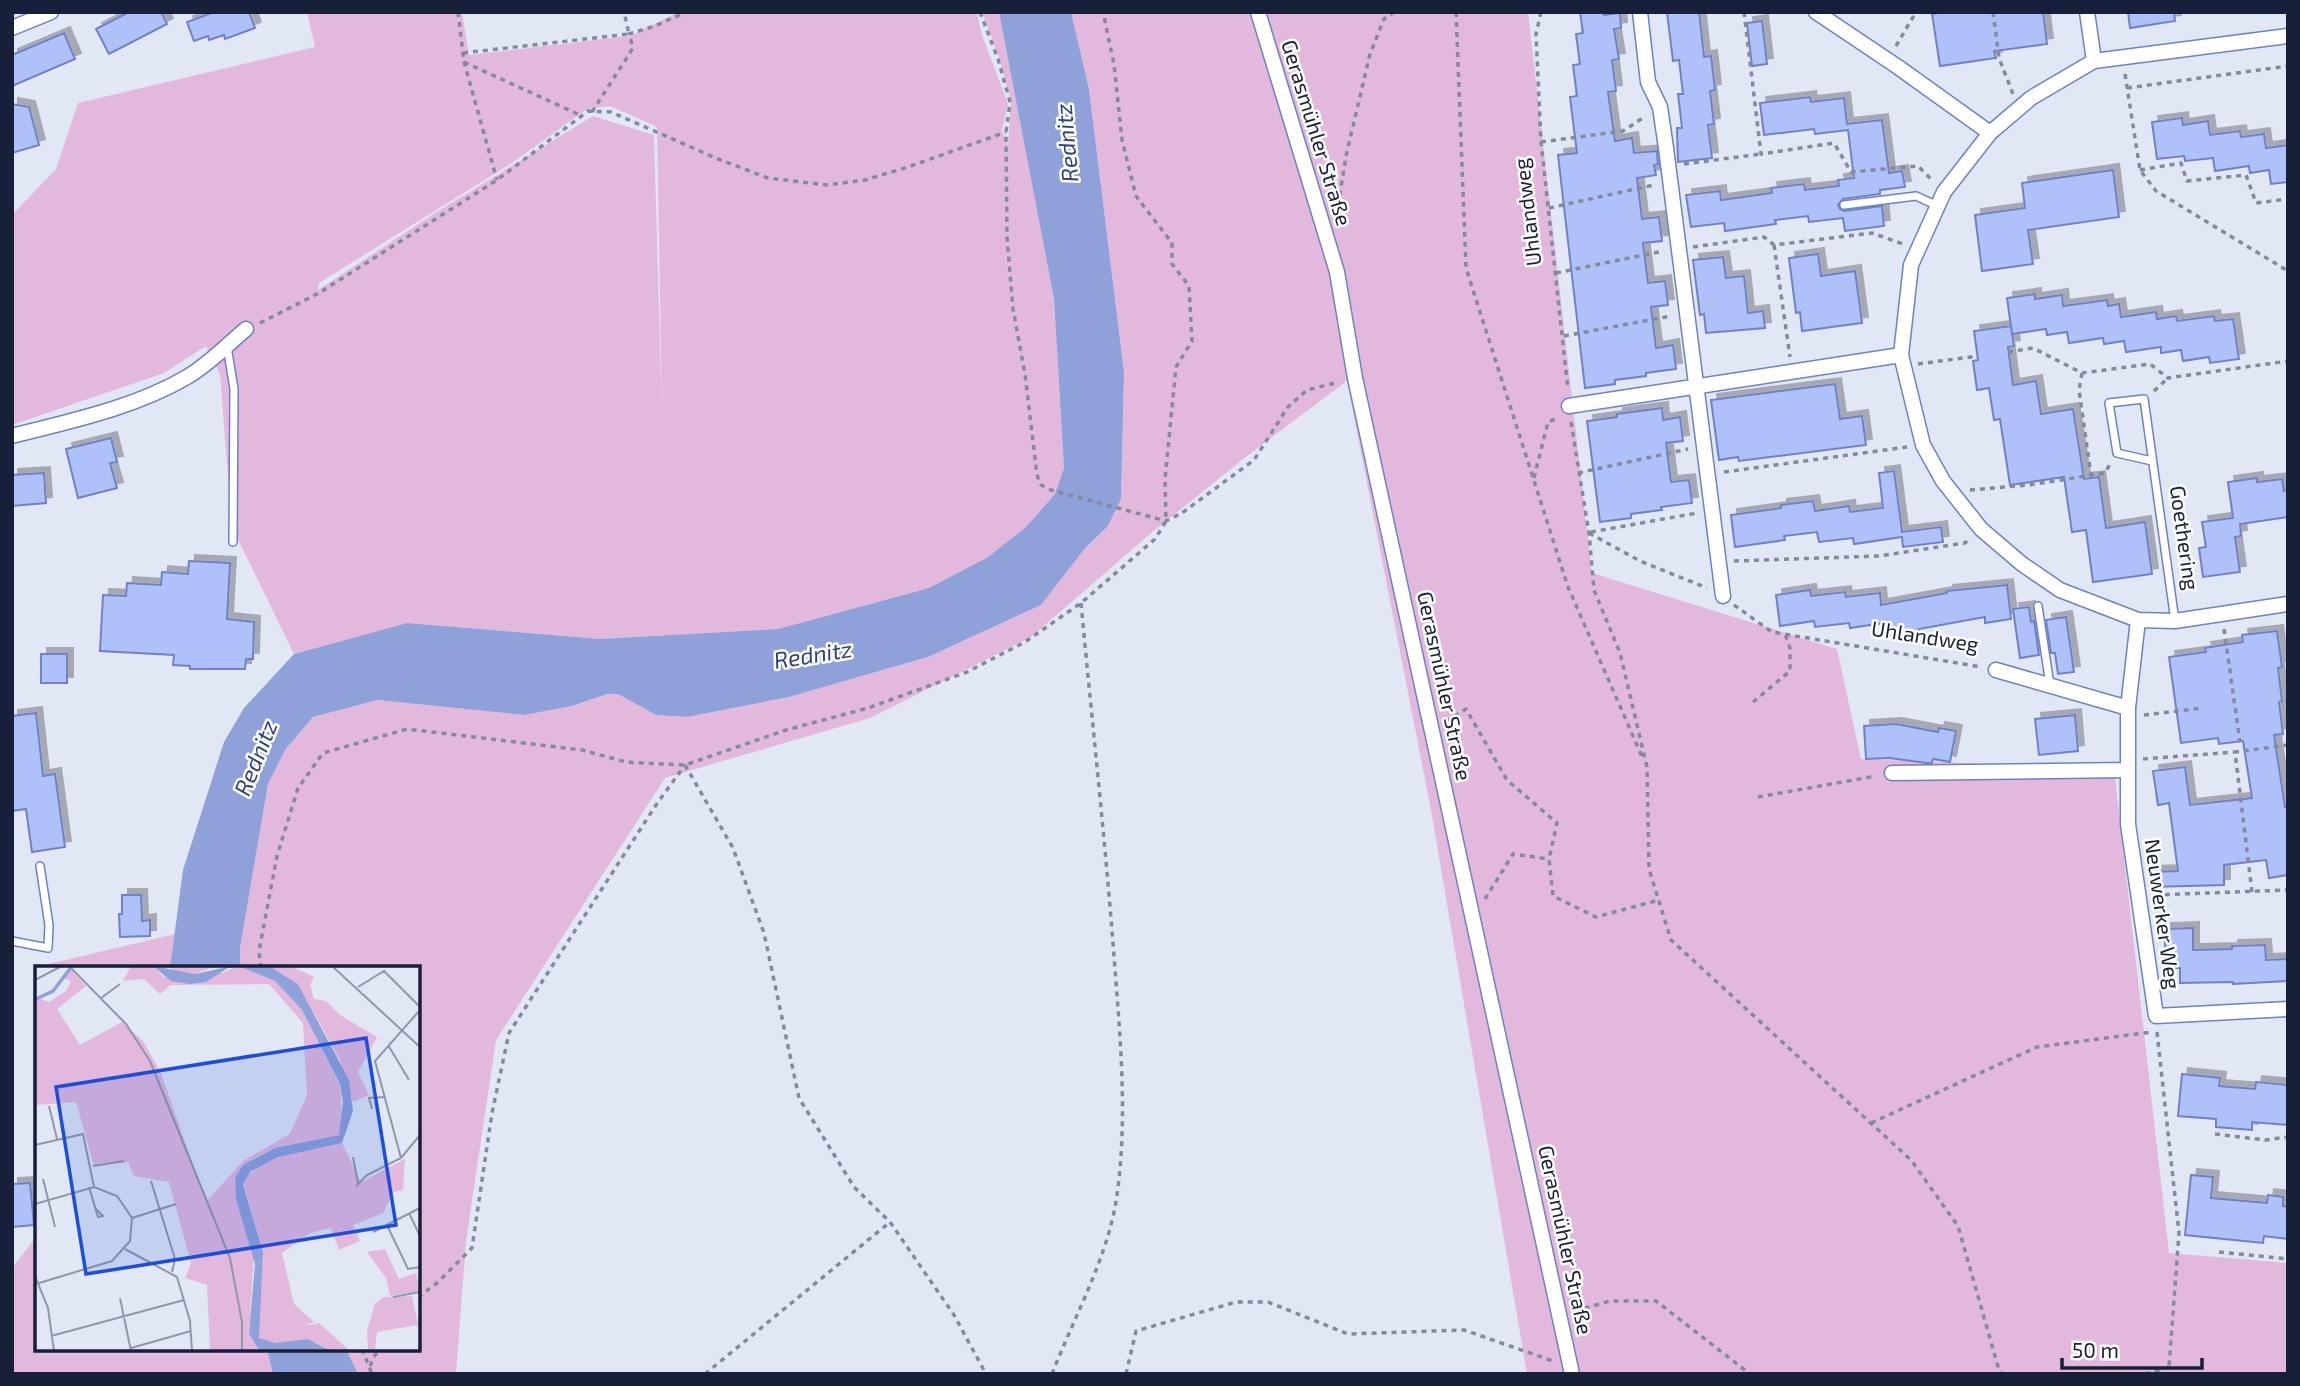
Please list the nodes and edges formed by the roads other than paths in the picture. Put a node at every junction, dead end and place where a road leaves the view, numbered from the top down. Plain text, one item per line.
1 (51, 12) edge
2 (1258, 12) edge
3 (1640, 12) edge
4 (1816, 12) edge
5 (2087, 12) edge
6 (12, 28) edge
7 (2288, 36) edge
8 (2094, 61) junction
9 (1990, 133) junction
10 (1844, 205) dead end
11 (1938, 206) junction
12 (246, 329) road end
13 (227, 345) junction
14 (1902, 361) junction
15 (1697, 385) junction
16 (1570, 410) road end
17 (12, 436) edge
18 (2152, 461) junction
19 (233, 542) dead end
20 (1723, 596) road end
21 (2288, 604) edge
22 (2038, 606) dead end
23 (2138, 620) junction
24 (2175, 621) junction
25 (1996, 670) road end
26 (2050, 685) junction
27 (2128, 712) junction
28 (2127, 765) junction
29 (1892, 773) road end
30 (40, 866) dead end
31 (12, 941) edge
32 (2288, 1009) edge
33 (1572, 1371) edge

1 - 6 street
2 - 33 street, Gerasmühler Straße
3 - 15 street
4 - 9 street
5 - 8 street
7 - 8 street, Goethering
8 - 9 street, Goethering
9 - 11 street, Goethering
10 - 11 lane
11 - 14 street, Goethering
12 - 13 street
13 - 17 street
13 - 19 lane
14 - 15 street
14 - 23 street, Goethering
15 - 16 street
15 - 20 street
18 - 18 lane, Goethering
18 - 24 lane, Goethering
21 - 24 street, Goethering
22 - 26 lane
23 - 24 street, Goethering
23 - 27 street, Neuwerker Weg
25 - 26 street, Uhlandweg
26 - 27 street, Uhlandweg
27 - 28 street, Neuwerker Weg
28 - 29 street
28 - 32 street, Neuwerker Weg
30 - 31 lane

